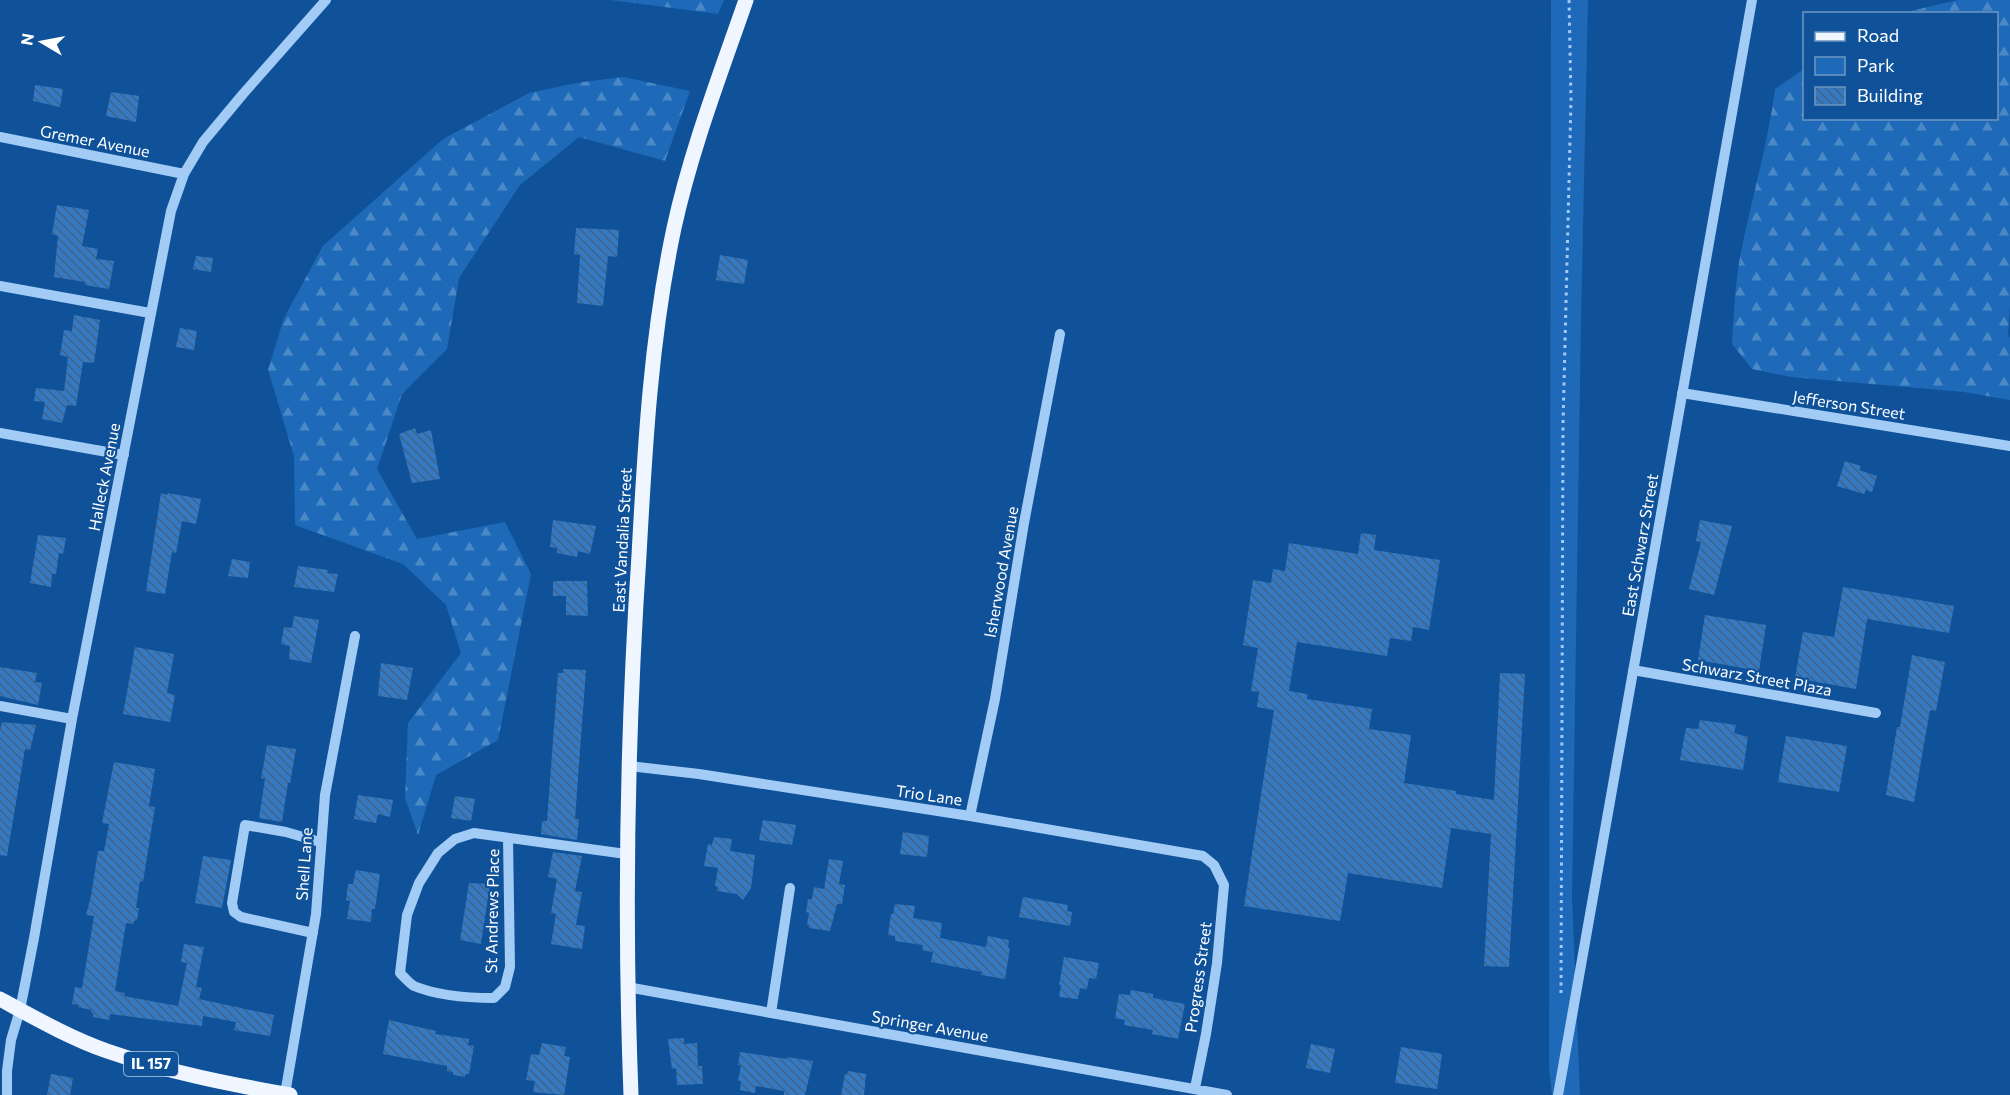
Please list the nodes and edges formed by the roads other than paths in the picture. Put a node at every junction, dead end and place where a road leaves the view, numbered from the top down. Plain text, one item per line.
1 (326, 0) edge
2 (746, 0) edge
3 (1752, 0) edge
4 (0, 137) edge
5 (184, 174) junction
6 (0, 286) edge
7 (150, 313) junction
8 (1060, 334) dead end
9 (1682, 393) junction
10 (0, 433) edge
11 (2010, 446) edge
12 (124, 455) junction
13 (355, 636) dead end
14 (1633, 670) junction
15 (0, 706) edge
16 (1876, 713) dead end
17 (72, 718) junction
18 (629, 766) junction
19 (970, 816) junction
20 (508, 838) junction
21 (320, 843) junction
22 (626, 854) junction
23 (1218, 871) joint
24 (790, 888) dead end
25 (313, 933) junction
26 (627, 987) junction
27 (0, 999) edge
28 (20, 1010) junction
29 (771, 1013) junction
30 (4, 1070) edge
31 (1195, 1088) junction
32 (7, 1095) edge
33 (287, 1095) edge
34 (631, 1095) edge
35 (1227, 1095) edge
36 (1558, 1095) edge

1 - 5 street, Halleck Avenue
2 - 18 main road, East Vandalia Street
3 - 9 street, East Schwarz Street
4 - 5 street, Gremer Avenue
5 - 7 street, Halleck Avenue
6 - 7 street
7 - 12 street, Halleck Avenue
8 - 19 street, Isherwood Avenue
9 - 11 street, Jefferson Street
9 - 14 street, East Schwarz Street
10 - 12 street
12 - 17 street, Halleck Avenue
13 - 21 street, Shell Lane
14 - 16 street, Schwarz Street Plaza
14 - 36 street, East Schwarz Street
15 - 17 street
17 - 28 street, Halleck Avenue
18 - 19 street, Trio Lane
18 - 22 main road, East Vandalia Street
19 - 23 street, Trio Lane
20 - 20 street, St Andrews Place
20 - 22 street, St Andrews Place
21 - 25 street, Shell Lane
21 - 25 street
22 - 26 main road, East Vandalia Street
23 - 31 street, Progress Street
24 - 29 street
25 - 33 street, Shell Lane
26 - 29 street, Springer Avenue
26 - 34 main road, East Vandalia Street
27 - 28 main road, IL 157
28 - 30 street, Halleck Avenue
28 - 33 main road, IL 157
29 - 31 street, Springer Avenue
30 - 32 street, Halleck Avenue
31 - 35 street, Springer Avenue

